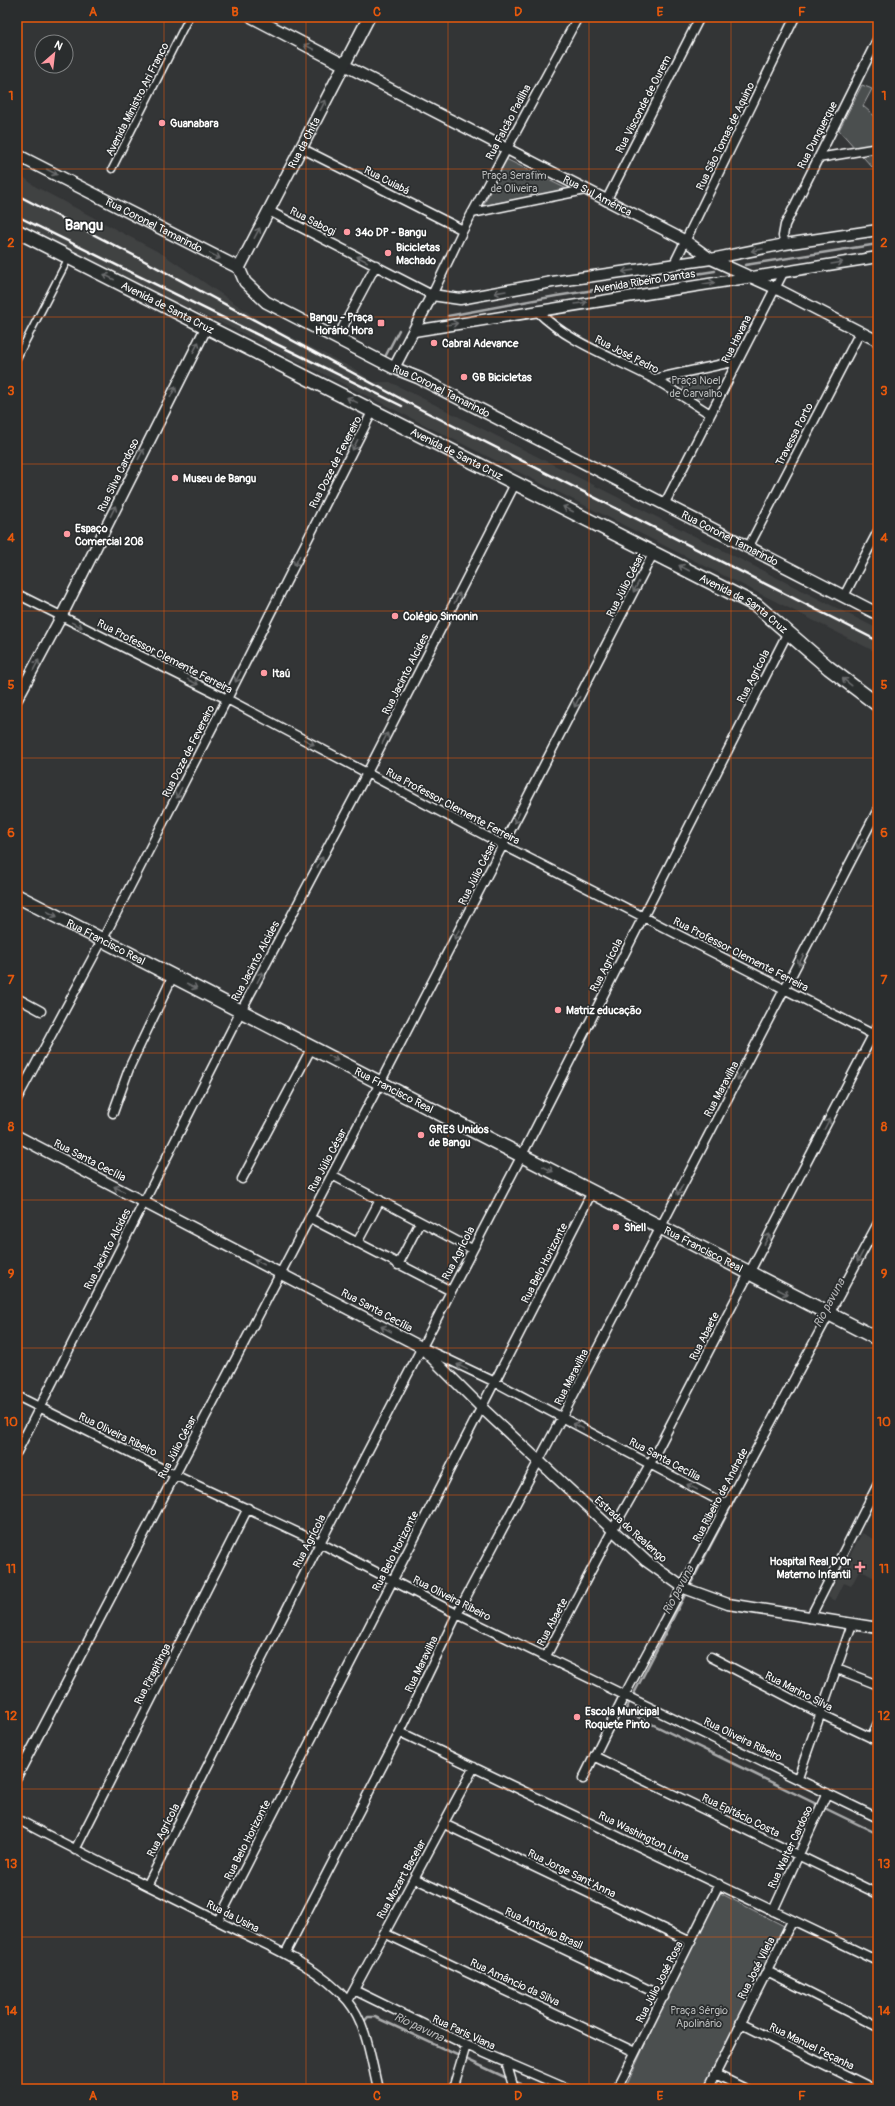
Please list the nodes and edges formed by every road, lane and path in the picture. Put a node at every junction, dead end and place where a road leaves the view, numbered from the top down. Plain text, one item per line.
1 (189, 17) edge
2 (252, 17) edge
3 (369, 17) edge
4 (578, 17) edge
5 (700, 17) edge
6 (795, 17) edge
7 (878, 38) edge
8 (344, 65) junction
9 (301, 148) junction
10 (878, 148) edge
11 (506, 150) junction
12 (17, 155) edge
13 (818, 158) junction
14 (112, 169) dead end
15 (585, 190) junction
16 (606, 201) junction
17 (269, 211) junction
18 (472, 213) junction
19 (17, 230) edge
20 (463, 230) junction
21 (878, 230) edge
22 (686, 241) junction
23 (785, 244) junction
24 (69, 257) junction
25 (878, 257) edge
26 (711, 259) junction
27 (674, 264) junction
28 (376, 266) junction
29 (239, 268) junction
30 (784, 271) junction
31 (751, 277) junction
32 (775, 288) junction
33 (432, 295) junction
34 (537, 311) junction
35 (206, 326) junction
36 (414, 330) junction
37 (860, 332) junction
38 (337, 338) junction
39 (878, 342) edge
40 (17, 358) edge
41 (737, 361) junction
42 (394, 368) junction
43 (654, 379) junction
44 (373, 410) junction
45 (710, 414) junction
46 (516, 482) junction
47 (664, 503) junction
48 (878, 531) edge
49 (749, 546) junction
50 (654, 552) junction
51 (17, 594) edge
52 (844, 596) junction
53 (878, 614) edge
54 (61, 617) junction
55 (788, 632) junction
56 (17, 699) edge
57 (227, 700) junction
58 (878, 705) edge
59 (367, 773) junction
60 (878, 809) edge
61 (503, 845) junction
62 (18, 898) edge
63 (643, 916) junction
64 (103, 940) junction
65 (173, 976) junction
66 (786, 989) junction
67 (17, 998) edge
68 (41, 1010) dead end
69 (241, 1011) junction
70 (878, 1025) edge
71 (876, 1036) edge
72 (312, 1047) junction
73 (380, 1083) junction
74 (17, 1099) edge
75 (113, 1113) dead end
76 (17, 1136) edge
77 (522, 1155) junction
78 (332, 1175) junction
79 (242, 1179) dead end
80 (592, 1192) junction
81 (380, 1200) junction
82 (144, 1202) junction
83 (310, 1218) junction
84 (420, 1222) junction
85 (878, 1223) edge
86 (660, 1227) junction
87 (357, 1243) junction
88 (472, 1249) junction
89 (398, 1265) junction
90 (281, 1273) junction
91 (749, 1274) junction
92 (451, 1291) junction
93 (830, 1315) junction
94 (878, 1340) edge
95 (421, 1347) junction
96 (495, 1382) junction
97 (17, 1396) edge
98 (40, 1408) junction
99 (482, 1408) junction
100 (562, 1418) junction
101 (17, 1452) edge
102 (539, 1462) junction
103 (650, 1464) junction
104 (175, 1474) junction
105 (878, 1484) edge
106 (727, 1506) junction
107 (248, 1508) junction
108 (613, 1529) junction
109 (320, 1543) junction
110 (392, 1580) junction
111 (684, 1588) junction
112 (457, 1614) junction
113 (810, 1618) junction
114 (852, 1624) junction
115 (878, 1628) edge
116 (546, 1656) junction
117 (711, 1657) dead end
118 (837, 1669) junction
119 (878, 1685) edge
120 (625, 1694) junction
121 (821, 1714) junction
122 (878, 1723) edge
123 (400, 1732) junction
124 (874, 1740) edge
125 (594, 1756) junction
126 (474, 1767) junction
127 (17, 1777) edge
128 (798, 1778) junction
129 (584, 1779) dead end
130 (827, 1793) junction
131 (878, 1818) edge
132 (17, 1819) edge
133 (444, 1824) junction
134 (75, 1850) junction
135 (799, 1855) junction
136 (414, 1878) junction
137 (148, 1884) junction
138 (719, 1884) junction
139 (878, 1894) edge
140 (773, 1911) junction
141 (792, 1920) junction
142 (218, 1921) junction
143 (384, 1932) junction
144 (691, 1942) junction
145 (285, 1954) junction
146 (878, 1961) edge
147 (767, 1971) junction
148 (354, 1990) junction
149 (664, 1997) junction
150 (348, 2001) junction
151 (740, 2024) junction
152 (878, 2027) edge
153 (466, 2045) junction
154 (635, 2052) junction
155 (506, 2062) junction
156 (715, 2074) junction
157 (378, 2089) edge
158 (453, 2089) edge
159 (514, 2089) edge
160 (568, 2089) edge
161 (617, 2089) edge
162 (708, 2089) edge
163 (746, 2089) edge
164 (874, 2089) edge

1 - 14 street, Avenida Ministro Ari Franco
8 -> 2 main road, Rua Sul América
3 - 8 main road, Rua da Chita
4 - 11 street, Rua Falcão Padilha
5 - 16 street, Rua Visconde de Ourem
6 - 22 street, Rua São Tomas de Aquino
7 - 13 street, Rua Dunquerque
9 -> 8 main road, Rua da Chita
8 - 11 street, Rua Sul América
9 - 17 main road, Rua da Chita
9 - 20 street, Rua Cuiabá
10 - 13 street
11 - 15 street, Rua Sul América
11 - 18 street, Rua Falcão Padilha
12 -> 29 main road, Rua Coronel Tamarindo
13 - 23 street, Rua Dunquerque
15 - 16 street, Rua Sul América
15 - 18 street
16 - 22 street, Rua Sul América
28 -> 17 street, Rua Sabogi
29 -> 17 main road, Rua da Chita
18 - 20 street, Rua Falcão Padilha
19 - 24 main road, Avenida de Santa Cruz
20 - 33 street, Rua Falcão Padilha
21 - 23 street, Avenida Ribeiro Dantas
22 - 26 street, Rua Sul América
22 - 27 street, Rua São Tomas de Aquino
23 -> 26 street, Avenida Ribeiro Dantas
35 -> 24 main road, Avenida de Santa Cruz
24 - 40 street
30 -> 25 street, Avenida Ribeiro Dantas
26 - 27 street, Avenida Ribeiro Dantas
26 - 31 street, Rua Sul América
27 -> 33 street, Avenida Ribeiro Dantas
28 - 33 street, Rua Sabogi
28 - 38 street
29 - 38 main road, Rua Coronel Tamarindo
30 - 31 street, Avenida Ribeiro Dantas
30 - 32 street, Rua Havana
31 - 32 street, Rua Sul América
34 -> 31 street, Avenida Ribeiro Dantas
32 - 37 street, Rua Sul América
32 - 41 street, Rua Havana
33 - 36 street, Rua Falcão Padilha
36 -> 34 street, Avenida Ribeiro Dantas
34 - 43 street, Rua José Pedro
44 -> 35 main road, Avenida de Santa Cruz
54 -> 35 street, Rua Silva Cardoso
36 - 42 street, Rua Falcão Padilha
37 - 39 street, Rua Sul América
37 - 49 street, Travessa Porto
38 - 42 main road, Rua Coronel Tamarindo
41 - 43 street
41 - 45 street, Rua Havana
42 - 47 main road, Rua Coronel Tamarindo
43 - 45 street, Rua José Pedro
44 - 46 main road, Avenida de Santa Cruz
44 -> 57 street, Rua Doze de Fevereiro
45 - 47 street, Rua Havana
50 -> 46 main road, Avenida de Santa Cruz
59 -> 46 street, Rua Jacinto Alcides
47 - 49 main road, Rua Coronel Tamarindo
48 - 52 street
49 - 52 main road, Rua Coronel Tamarindo
55 -> 50 main road, Avenida de Santa Cruz
50 -> 61 street, Rua Júlio César
51 - 54 street, Rua Professor Clemente Ferreira
52 - 53 main road, Rua Coronel Tamarindo
56 -> 54 street, Rua Silva Cardoso
54 -> 57 street, Rua Professor Clemente Ferreira
58 -> 55 main road, Avenida de Santa Cruz
55 - 63 street, Rua Agrícola
57 -> 59 street, Rua Professor Clemente Ferreira
57 -> 64 street, Rua Doze de Fevereiro
59 - 61 street, Rua Professor Clemente Ferreira
69 -> 59 street, Rua Jacinto Alcides
60 -> 66 street, Rua Maravilha
61 - 63 street, Rua Professor Clemente Ferreira
61 -> 73 street, Rua Júlio César
62 -> 64 main road, Rua Francisco Real
63 - 66 street, Rua Professor Clemente Ferreira
63 - 77 street, Rua Agrícola
64 - 65 main road, Rua Francisco Real
64 - 74 street, Rua Doze de Fevereiro
65 -> 69 main road, Rua Francisco Real
65 - 75 street
66 - 71 street, Rua Professor Clemente Ferreira
66 -> 86 street, Rua Maravilha
67 - 68 street
69 - 72 main road, Rua Francisco Real
69 - 82 street, Rua Jacinto Alcides
70 - 71 street, Rua Abaete
91 -> 71 street, Rua Abaete
72 -> 73 main road, Rua Francisco Real
72 - 79 street
73 - 77 main road, Rua Francisco Real
73 - 78 street, Rua Júlio César
82 -> 76 street, Rua Santa Cecília
77 -> 80 main road, Rua Francisco Real
77 - 88 street, Rua Agrícola
78 - 81 street
78 - 83 street, Rua Júlio César
80 - 86 main road, Rua Francisco Real
80 - 96 street, Rua Belo Horizonte
81 - 84 street
81 - 87 street
90 -> 82 street, Rua Santa Cecília
82 - 98 street, Rua Jacinto Alcides
83 - 87 street
83 - 90 street, Rua Júlio César
84 - 88 street
84 - 89 street
85 -> 93 street, Rua Ribeiro de Andrade
86 - 91 main road, Rua Francisco Real
86 - 100 street, Rua Maravilha
87 - 89 street
88 - 92 street, Rua Agrícola
89 - 92 street
95 -> 90 street, Rua Santa Cecília
90 - 104 street, Rua Júlio César
91 -> 93 main road, Rua Francisco Real
91 - 103 street, Rua Abaete
92 - 95 street, Rua Agrícola
93 - 94 main road, Rua Francisco Real
93 - 106 street, Rua Ribeiro de Andrade
96 -> 95 street, Rua Santa Cecília
95 - 99 street, Estrada do Realengo
95 - 109 street, Rua Agrícola
96 - 99 street, Rua Belo Horizonte
96 - 100 street, Rua Santa Cecília
97 - 98 street, Rua Oliveira Ribeiro
98 - 101 street, Rua Jacinto Alcides
98 - 104 street, Rua Oliveira Ribeiro
99 - 102 street, Estrada do Realengo
99 - 110 street, Rua Belo Horizonte
100 - 102 street, Rua Maravilha
103 -> 100 street, Rua Santa Cecília
102 - 108 street, Estrada do Realengo
102 - 112 street, Rua Maravilha
106 -> 103 street, Rua Santa Cecília
103 - 108 street, Rua Abaete
104 - 107 street, Rua Oliveira Ribeiro
104 - 127 street, Rua Júlio César
105 - 113 street
106 - 111 street, Rua Ribeiro de Andrade
107 - 109 street, Rua Oliveira Ribeiro
107 - 134 street, Rua Pirapitinga
108 - 111 street, Estrada do Realengo
108 - 116 street, Rua Abaete
109 - 110 street, Rua Oliveira Ribeiro
109 - 137 street, Rua Agrícola
110 - 112 street, Rua Oliveira Ribeiro
110 - 142 street, Rua Belo Horizonte
111 - 113 street, Estrada do Realengo
111 - 120 street, Rua Ribeiro de Andrade
112 - 116 street, Rua Oliveira Ribeiro
112 - 123 street, Rua Maravilha
113 - 114 street, Estrada do Realengo
114 - 115 street, Estrada do Realengo
114 - 118 street
116 - 120 street, Rua Oliveira Ribeiro
117 - 121 street, Rua Marino Silva
118 - 119 street
118 - 121 street
120 - 125 street, Rua Ribeiro de Andrade
120 - 128 street, Rua Oliveira Ribeiro
121 - 124 street, Rua Marino Silva
121 - 128 street
122 - 124 street
123 - 126 street, Rua Washington Lima
123 - 145 street, Rua Maravilha
125 - 129 street, Rua Ribeiro de Andrade
125 - 135 street, Rua Epitácio Costa
126 - 133 street, Rua Mozart Bacelar
126 - 138 street, Rua Washington Lima
128 - 130 street, Rua Oliveira Ribeiro
130 - 131 street, Rua Oliveira Ribeiro
130 - 135 street, Rua Walter Cardoso
132 - 134 street, Rua da Usina
133 - 136 street, Rua Mozart Bacelar
133 - 144 street, Rua Jorge Sant'Anna
134 - 137 street, Rua da Usina
135 - 139 street, Rua Epitácio Costa
135 - 140 street, Rua Walter Cardoso
136 - 143 street, Rua Mozart Bacelar
136 - 149 street, Rua Antônio Brasil
137 - 142 street, Rua da Usina
138 - 140 street, Rua Washington Lima
138 - 144 street, Rua Júlio José Rosa
140 - 141 street, Rua Washington Lima
141 - 146 street, Rua Washington Lima
141 - 147 street, Rua José Vilela
142 - 145 street, Rua da Usina
143 - 148 street, Rua Mozart Bacelar
143 - 154 street, Rua Amâncio da Silva
144 - 149 street, Rua Júlio José Rosa
145 - 150 street, Rua da Usina
147 - 151 street, Rua José Vilela
147 - 152 street
148 - 150 street, Rua Mozart Bacelar
148 - 153 street, Rua Paris Viana
149 - 154 street, Rua Júlio José Rosa
150 - 157 street, Rua da Usina
151 - 156 street, Rua José Vilela
151 - 164 street, Rua Manuel Peçanha
153 - 155 street, Rua Paris Viana
153 - 158 street
154 - 161 street, Rua Júlio José Rosa
155 - 159 street
155 - 160 street, Rua Paris Viana
156 - 162 street, Rua José Vilela
156 - 163 street

